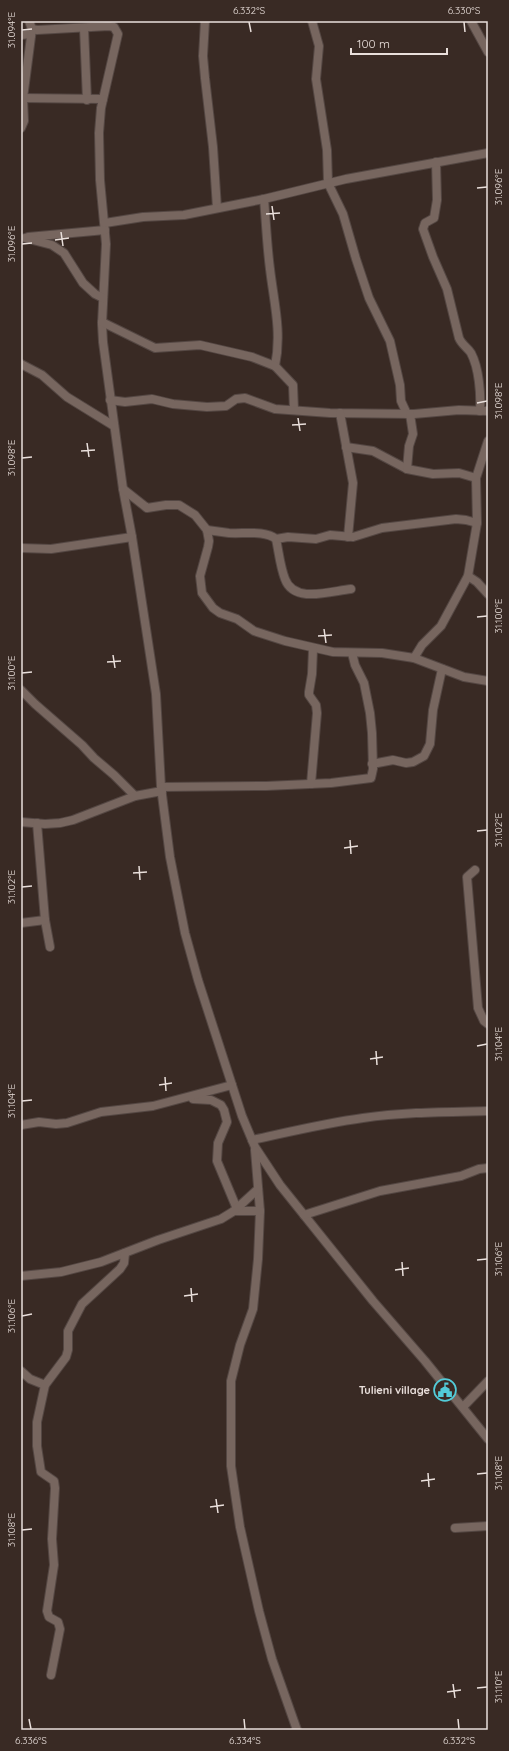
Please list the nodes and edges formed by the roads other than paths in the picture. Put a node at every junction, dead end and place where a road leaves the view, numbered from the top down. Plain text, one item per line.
1 (118, 21) edge
2 (204, 21) edge
3 (312, 21) edge
4 (471, 21) edge
5 (31, 28) edge
6 (84, 28) junction
7 (117, 30) junction
8 (21, 35) edge
9 (488, 52) edge
10 (23, 98) junction
11 (103, 99) junction
12 (87, 100) junction
13 (21, 128) edge
14 (488, 153) edge
15 (436, 162) junction
16 (328, 183) junction
17 (264, 199) junction
18 (217, 208) junction
19 (105, 226) junction
20 (23, 238) edge
21 (103, 298) junction
22 (102, 322) junction
23 (21, 364) edge
24 (275, 366) junction
25 (110, 400) junction
26 (294, 410) junction
27 (485, 411) edge
28 (340, 413) junction
29 (409, 414) junction
30 (114, 426) junction
31 (488, 441) edge
32 (346, 447) junction
33 (407, 469) junction
34 (476, 478) junction
35 (123, 489) junction
36 (477, 523) junction
37 (207, 530) junction
38 (132, 537) junction
39 (348, 537) junction
40 (276, 539) junction
41 (21, 548) edge
42 (468, 576) junction
43 (351, 589) dead end
44 (488, 594) edge
45 (313, 649) junction
46 (352, 653) junction
47 (414, 658) junction
48 (442, 669) junction
49 (488, 681) edge
50 (21, 690) edge
51 (372, 764) junction
52 (311, 784) junction
53 (162, 789) junction
54 (135, 796) junction
55 (21, 822) edge
56 (37, 823) junction
57 (474, 870) dead end
58 (45, 920) junction
59 (21, 924) edge
60 (50, 947) dead end
61 (488, 1024) edge
62 (232, 1085) junction
63 (189, 1098) junction
64 (488, 1111) edge
65 (21, 1125) edge
66 (254, 1144) junction
67 (488, 1168) edge
68 (258, 1189) junction
69 (236, 1210) junction
70 (260, 1211) junction
71 (304, 1215) junction
72 (125, 1253) junction
73 (21, 1276) edge
74 (21, 1370) edge
75 (488, 1381) edge
76 (45, 1385) junction
77 (463, 1407) junction
78 (488, 1439) edge
79 (488, 1526) edge
80 (455, 1528) dead end
81 (51, 1675) dead end
82 (297, 1730) edge

1 - 7 street
2 - 18 street
3 - 16 street
4 - 9 street
5 - 6 street
5 - 8 street
5 - 10 street
6 - 7 street
6 - 12 street
7 - 11 street
10 - 12 street
10 - 13 street
11 - 12 street
11 - 19 street
14 - 15 street
15 - 16 street
15 - 27 street
16 - 17 street
16 - 29 street
17 - 18 street
17 - 24 street
18 - 19 street
19 - 20 street
19 - 21 street
20 - 21 street
21 - 22 street
22 - 24 street
22 - 25 street
23 - 30 street
24 - 26 street
25 - 26 street
25 - 30 street
26 - 28 street
27 - 29 street
28 - 29 street
28 - 32 street
29 - 33 street
30 - 35 street
31 - 34 street
32 - 33 street
32 - 39 street
33 - 34 street
34 - 36 street
35 - 37 street
35 - 38 street
36 - 39 street
36 - 42 street
37 - 40 street
37 - 45 street
38 - 41 street
38 - 53 street
39 - 40 street
40 - 43 street
42 - 44 street
42 - 47 street
45 - 46 street
45 - 52 street
46 - 47 street
46 - 51 street
47 - 48 street
48 - 49 street
48 - 51 street
50 - 54 street
51 - 52 street
52 - 53 street
53 - 54 street
53 - 62 street
54 - 56 street
55 - 56 street
56 - 58 street
57 - 61 street
58 - 59 street
58 - 60 street
62 - 63 street
62 - 66 street
63 - 65 street
63 - 69 street
64 - 66 street
66 - 68 street
66 - 71 street
67 - 71 street
68 - 69 street
68 - 70 street
69 - 70 street
69 - 72 street
70 - 82 street
71 - 77 street
72 - 73 street
72 - 76 street
74 - 76 street
75 - 77 street
76 - 81 street
77 - 78 street
79 - 80 street

